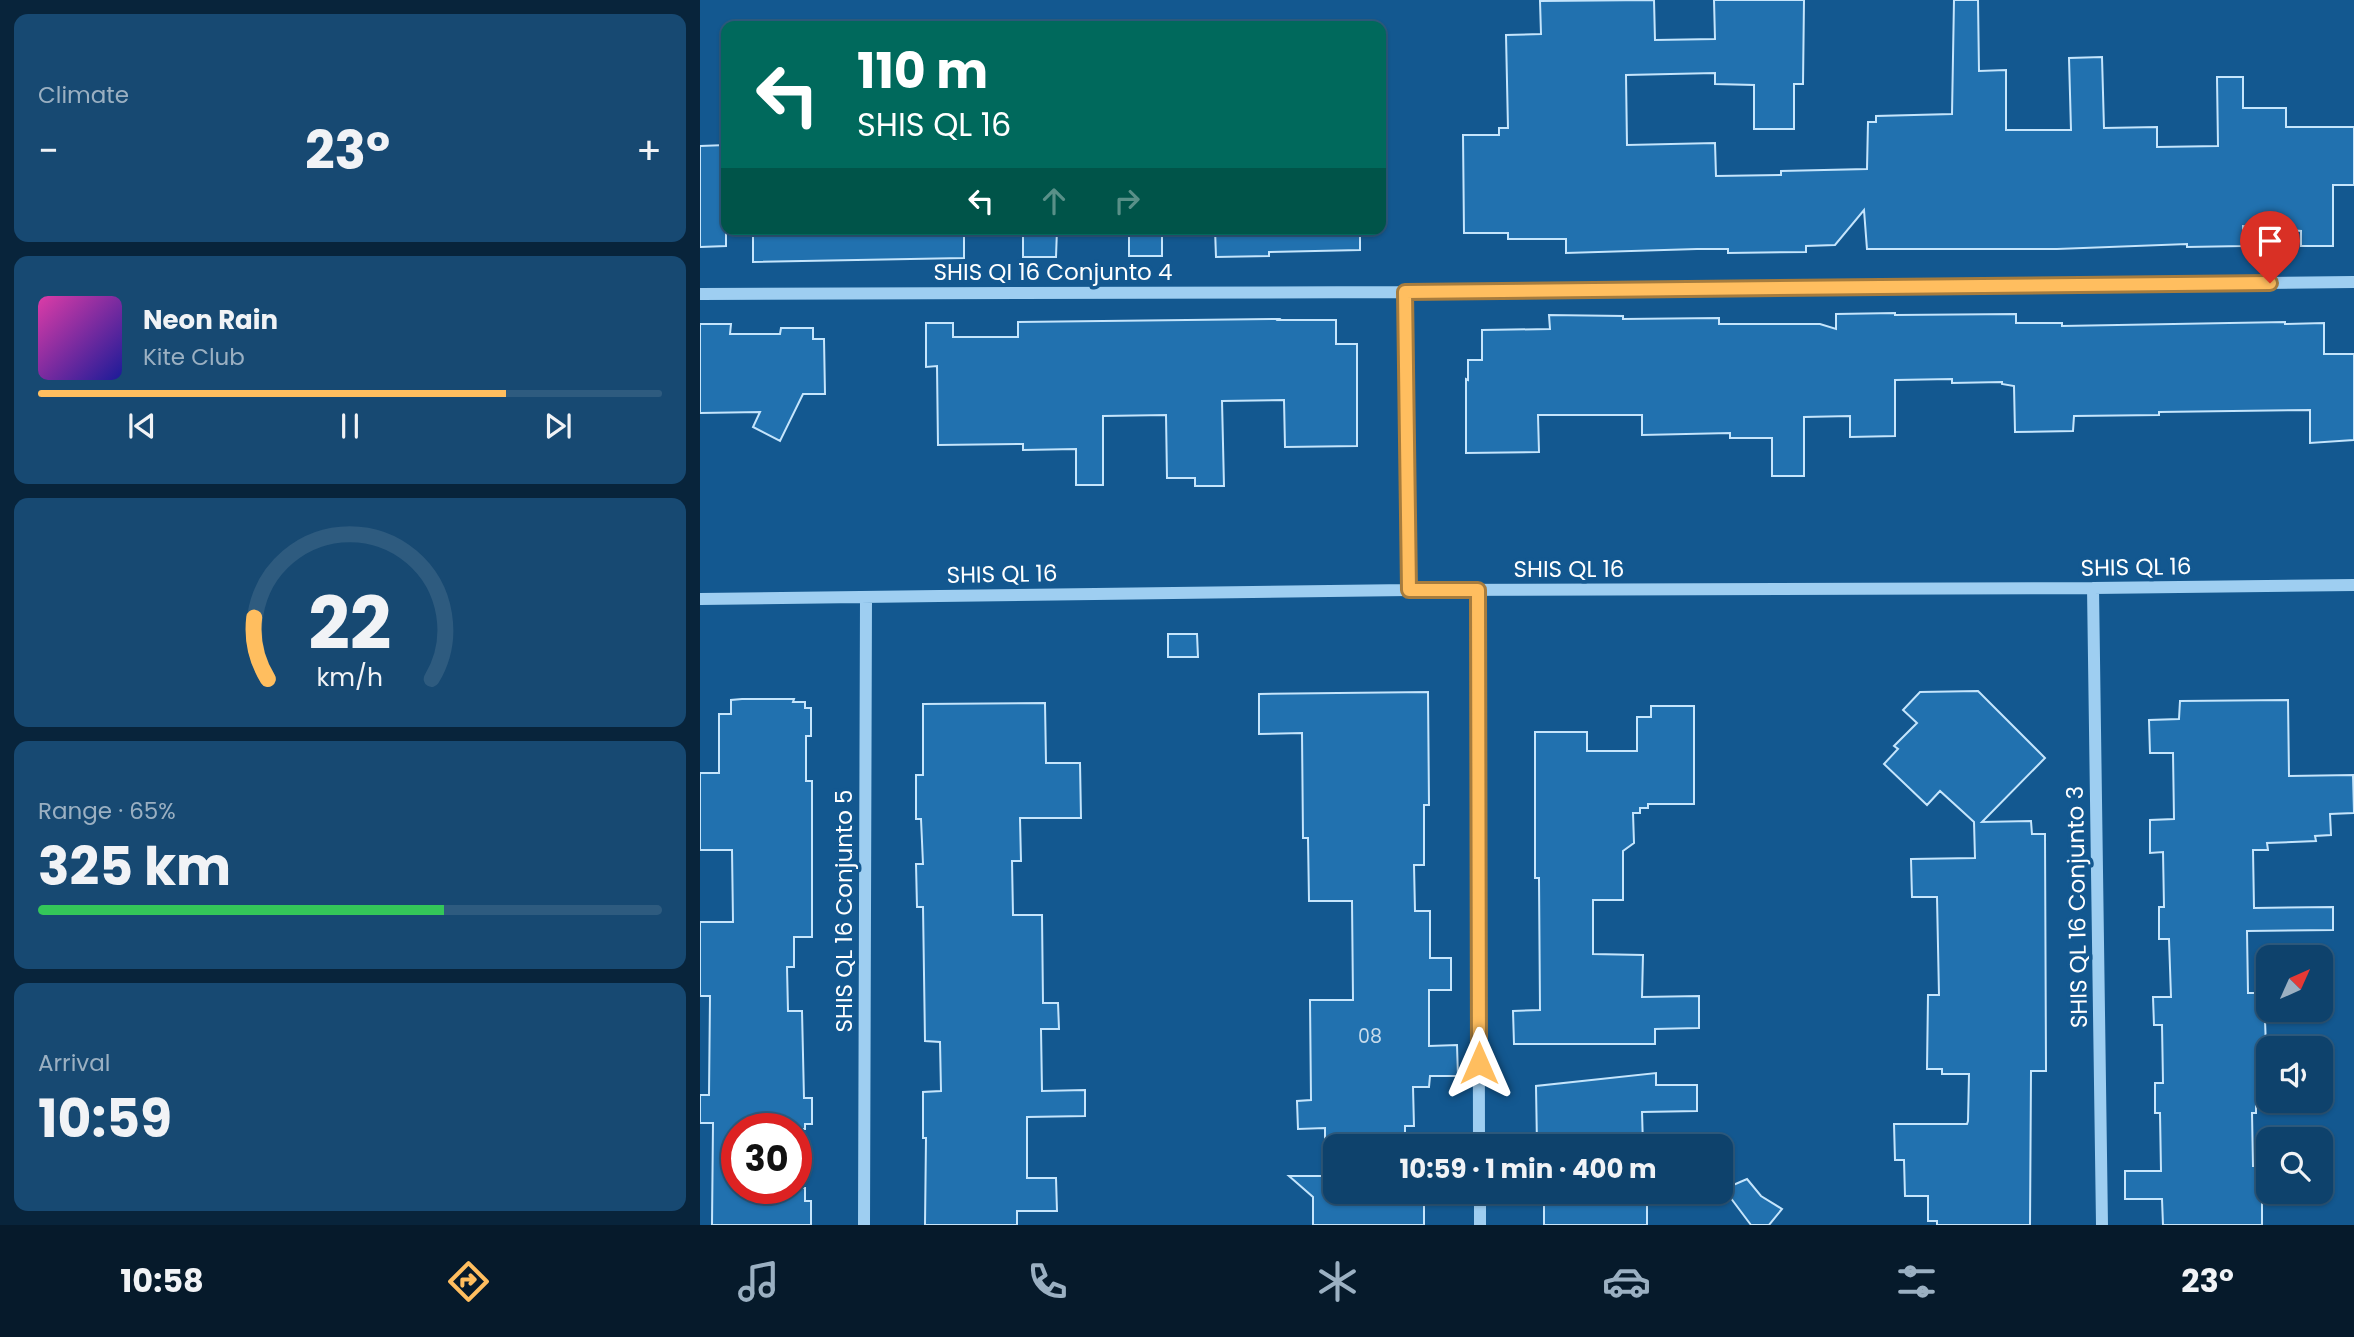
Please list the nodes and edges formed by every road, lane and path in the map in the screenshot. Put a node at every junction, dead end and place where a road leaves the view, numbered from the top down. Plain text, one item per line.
1 (2354, 282) edge
2 (1405, 292) junction
3 (700, 294) edge
4 (2354, 585) edge
5 (2094, 589) junction
6 (1409, 590) junction
7 (1478, 590) junction
8 (866, 597) junction
9 (700, 599) edge
10 (1479, 1134) edge
11 (1480, 1204) edge
12 (864, 1225) edge
13 (1480, 1225) edge
14 (2102, 1225) edge

1 - 2 street, SHIS QI 16 Conjunto 4
2 - 3 street, SHIS QI 16 Conjunto 4
2 - 6 street
4 - 5 street, SHIS QL 16
5 - 7 street, SHIS QL 16
5 - 14 street, SHIS QL 16 Conjunto 3
6 - 7 street, SHIS QL 16
6 - 8 street, SHIS QL 16
7 - 10 street
8 - 9 street, SHIS QL 16
8 - 12 street, SHIS QL 16 Conjunto 5
11 - 13 street

